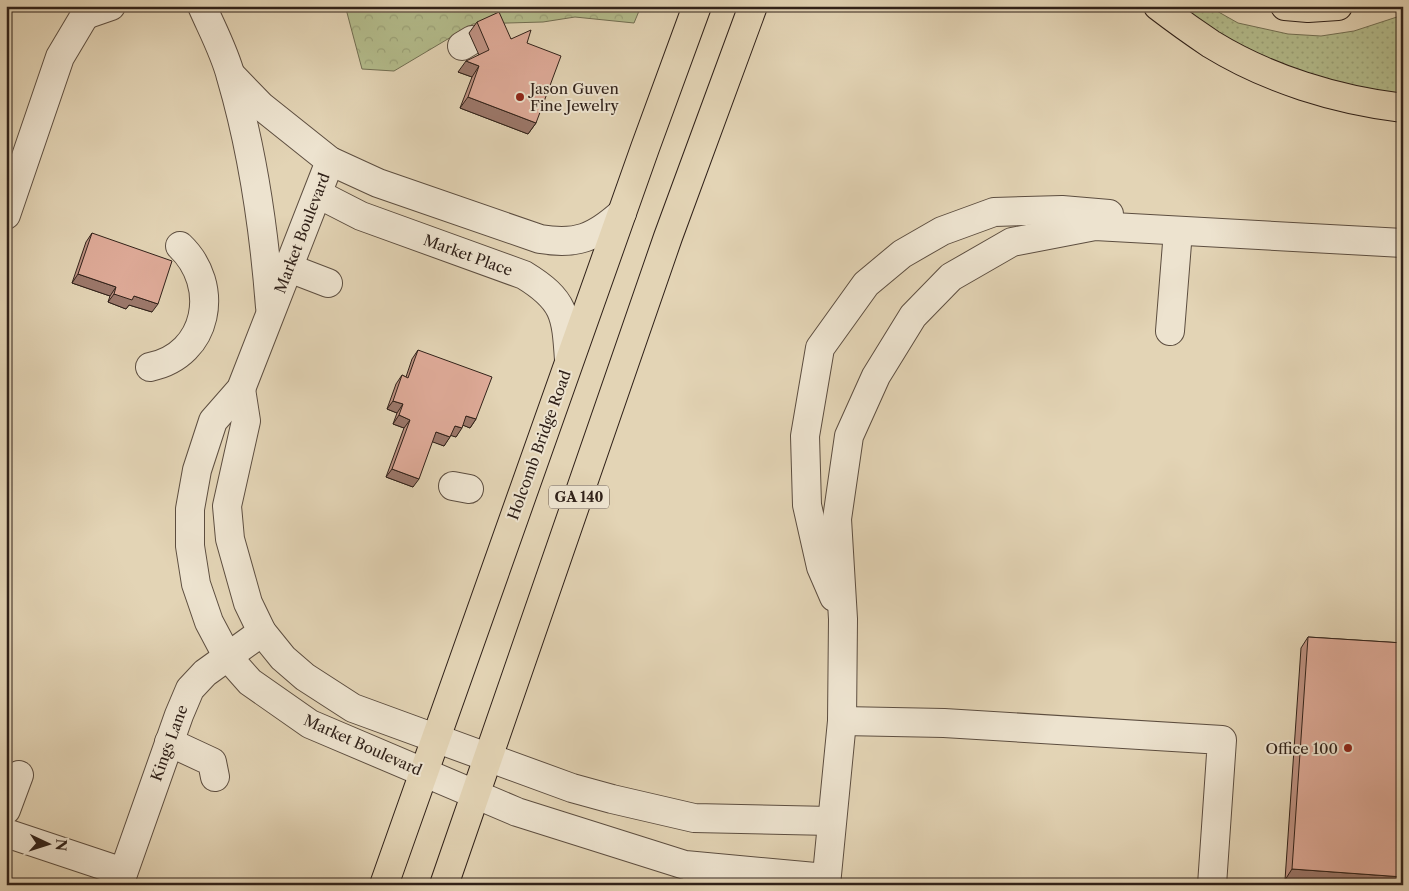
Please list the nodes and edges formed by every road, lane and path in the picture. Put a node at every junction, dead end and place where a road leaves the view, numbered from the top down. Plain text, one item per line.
1 (111, 6) edge
2 (202, 6) edge
3 (697, 6) edge
4 (753, 6) edge
5 (1158, 6) edge
6 (1285, 6) edge
7 (1338, 6) edge
8 (86, 11) edge
9 (231, 75) junction
10 (1403, 108) edge
11 (330, 161) junction
12 (318, 194) junction
13 (622, 214) junction
14 (6, 215) edge
15 (1178, 231) junction
16 (1403, 243) edge
17 (180, 246) dead end
18 (289, 268) junction
19 (328, 283) dead end
20 (271, 316) junction
21 (1170, 330) dead end
22 (569, 360) junction
23 (150, 368) dead end
24 (241, 389) junction
25 (843, 619) junction
26 (262, 632) junction
27 (227, 656) junction
28 (842, 721) junction
29 (436, 738) junction
30 (169, 742) junction
31 (490, 757) junction
32 (424, 773) junction
33 (19, 776) dead end
34 (214, 777) dead end
35 (477, 794) junction
36 (6, 810) edge
37 (831, 821) junction
38 (6, 833) edge
39 (121, 879) edge
40 (826, 881) edge
41 (384, 885) edge
42 (444, 885) edge
43 (1212, 885) edge

1 - 8 street
2 - 9 street, Market Boulevard
3 - 13 main road, Holcomb Bridge Road
4 - 31 main road, GA 140
5 - 10 main road
6 - 7 main road
8 - 14 street
9 - 11 street, Market Boulevard
9 - 20 street, Market Boulevard
11 - 12 street, Market Boulevard
11 - 13 street
12 - 18 street, Market Boulevard
12 - 22 street, Market Place
13 - 22 main road, Holcomb Bridge Road
15 - 16 street
15 - 21 street
15 - 25 street
15 - 25 street
17 - 23 street
18 - 19 street
18 - 20 street, Market Boulevard
20 - 24 street, Market Boulevard
22 - 29 main road, Holcomb Bridge Road
24 - 26 street, Market Boulevard
24 - 27 street, Market Boulevard
25 - 28 street
26 - 27 street, Kings Lane
26 - 29 street, Market Boulevard
27 - 30 street, Kings Lane
27 - 32 street, Market Boulevard
28 - 37 street
28 - 43 street
29 - 31 street, Market Boulevard
29 - 32 main road, Holcomb Bridge Road
30 - 34 street
30 - 39 street, Kings Lane
31 - 35 main road, GA 140
31 - 37 street, Market Boulevard
32 - 35 street, Market Boulevard
32 - 41 main road, Holcomb Bridge Road
33 - 36 street
35 - 40 street, Market Boulevard
35 - 42 main road, GA 140
37 - 40 street
38 - 39 street

